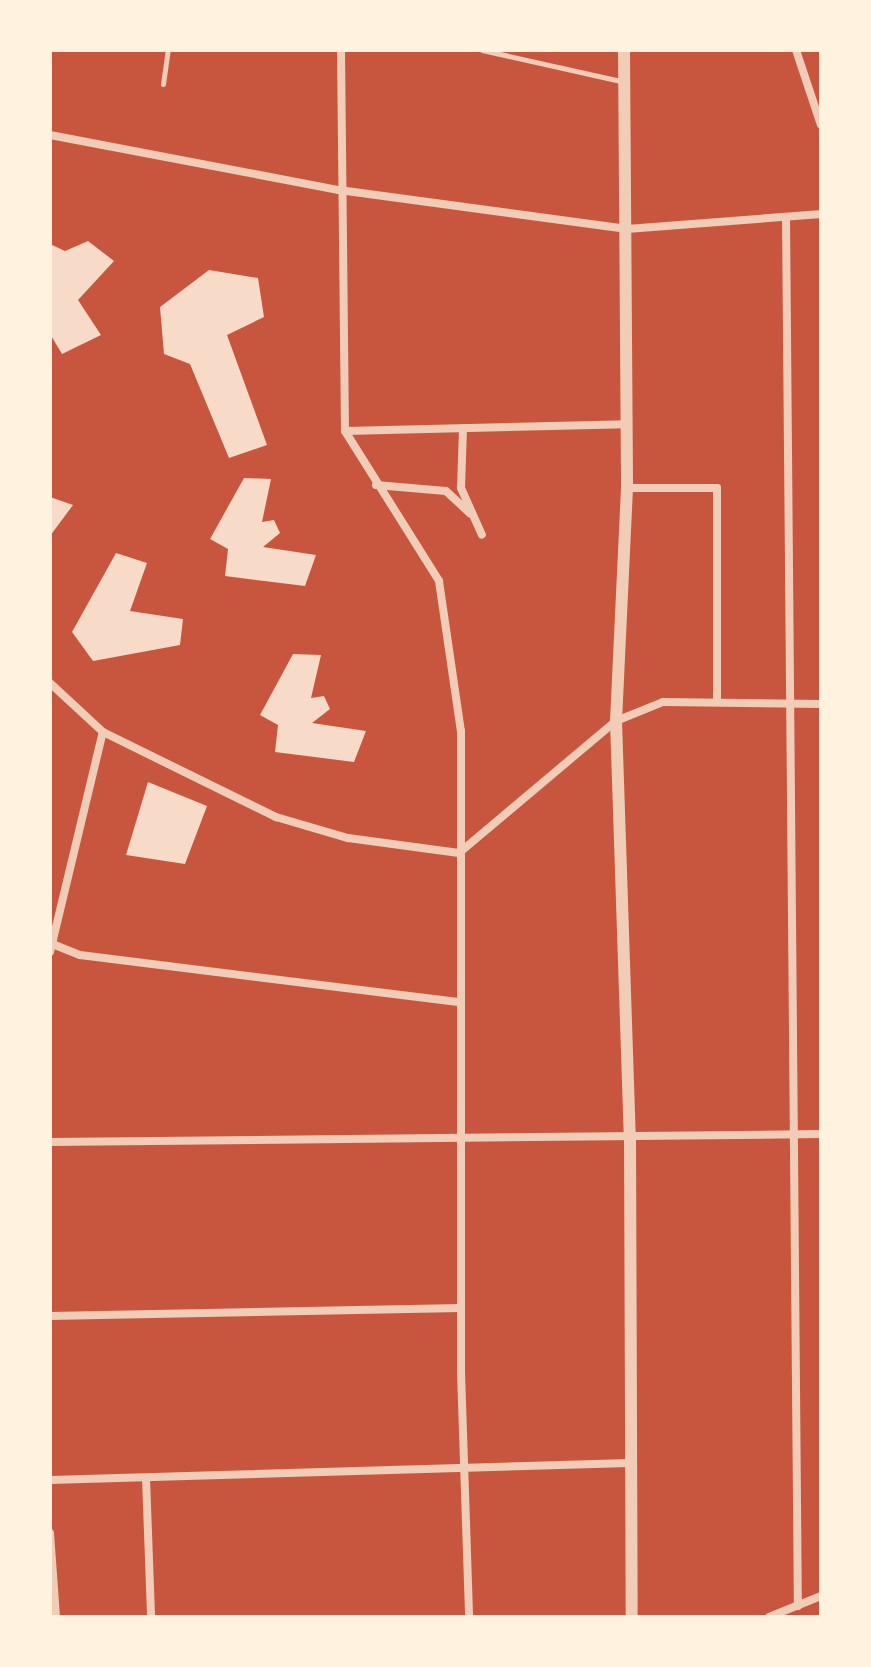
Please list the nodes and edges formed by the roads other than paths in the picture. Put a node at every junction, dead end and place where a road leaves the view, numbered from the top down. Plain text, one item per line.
1 (168, 50) edge
2 (341, 50) edge
3 (482, 50) edge
4 (518, 50) edge
5 (624, 50) edge
6 (796, 50) edge
7 (516, 59) junction
8 (626, 82) junction
9 (163, 84) dead end
10 (821, 125) edge
11 (50, 135) edge
12 (339, 190) junction
13 (821, 214) edge
14 (786, 217) junction
15 (627, 229) junction
16 (626, 424) junction
17 (463, 428) junction
18 (345, 431) junction
19 (376, 485) junction
20 (627, 488) junction
21 (474, 516) junction
22 (482, 535) dead end
23 (50, 683) edge
24 (717, 702) junction
25 (787, 703) junction
26 (821, 704) edge
27 (616, 721) junction
28 (103, 732) junction
29 (459, 853) junction
30 (51, 946) edge
31 (460, 1002) junction
32 (821, 1134) edge
33 (794, 1135) junction
34 (630, 1137) junction
35 (460, 1140) junction
36 (50, 1142) edge
37 (461, 1308) junction
38 (50, 1316) edge
39 (629, 1463) junction
40 (464, 1472) junction
41 (146, 1478) junction
42 (50, 1480) edge
43 (50, 1533) edge
44 (821, 1596) edge
45 (798, 1606) junction
46 (56, 1617) edge
47 (151, 1617) edge
48 (469, 1617) edge
49 (632, 1617) edge
50 (769, 1617) edge

1 - 9 lane
2 - 12 street
3 - 7 lane
4 - 7 lane
5 - 8 street
6 - 10 street
7 - 8 lane
8 - 15 street
11 - 12 street
12 - 15 street
12 - 18 street
13 - 14 street
14 - 15 street
14 - 25 street
15 - 16 street
16 - 17 street
16 - 20 street
17 - 18 street
17 - 21 street
18 - 19 street
19 - 21 street
19 - 29 street
20 - 24 street
20 - 27 street
21 - 22 street
23 - 28 street
24 - 25 street
24 - 27 street
25 - 26 street
25 - 33 street
27 - 29 street
27 - 34 street
28 - 29 street
28 - 30 street
29 - 31 street
30 - 31 street
31 - 35 street
32 - 33 street
33 - 34 street
33 - 45 street
34 - 35 street
34 - 39 street
35 - 36 street
35 - 37 street
37 - 38 street
37 - 40 street
39 - 40 street
39 - 49 street
40 - 41 street
40 - 48 street
41 - 42 street
41 - 47 street
43 - 46 street
44 - 45 street
45 - 50 street

